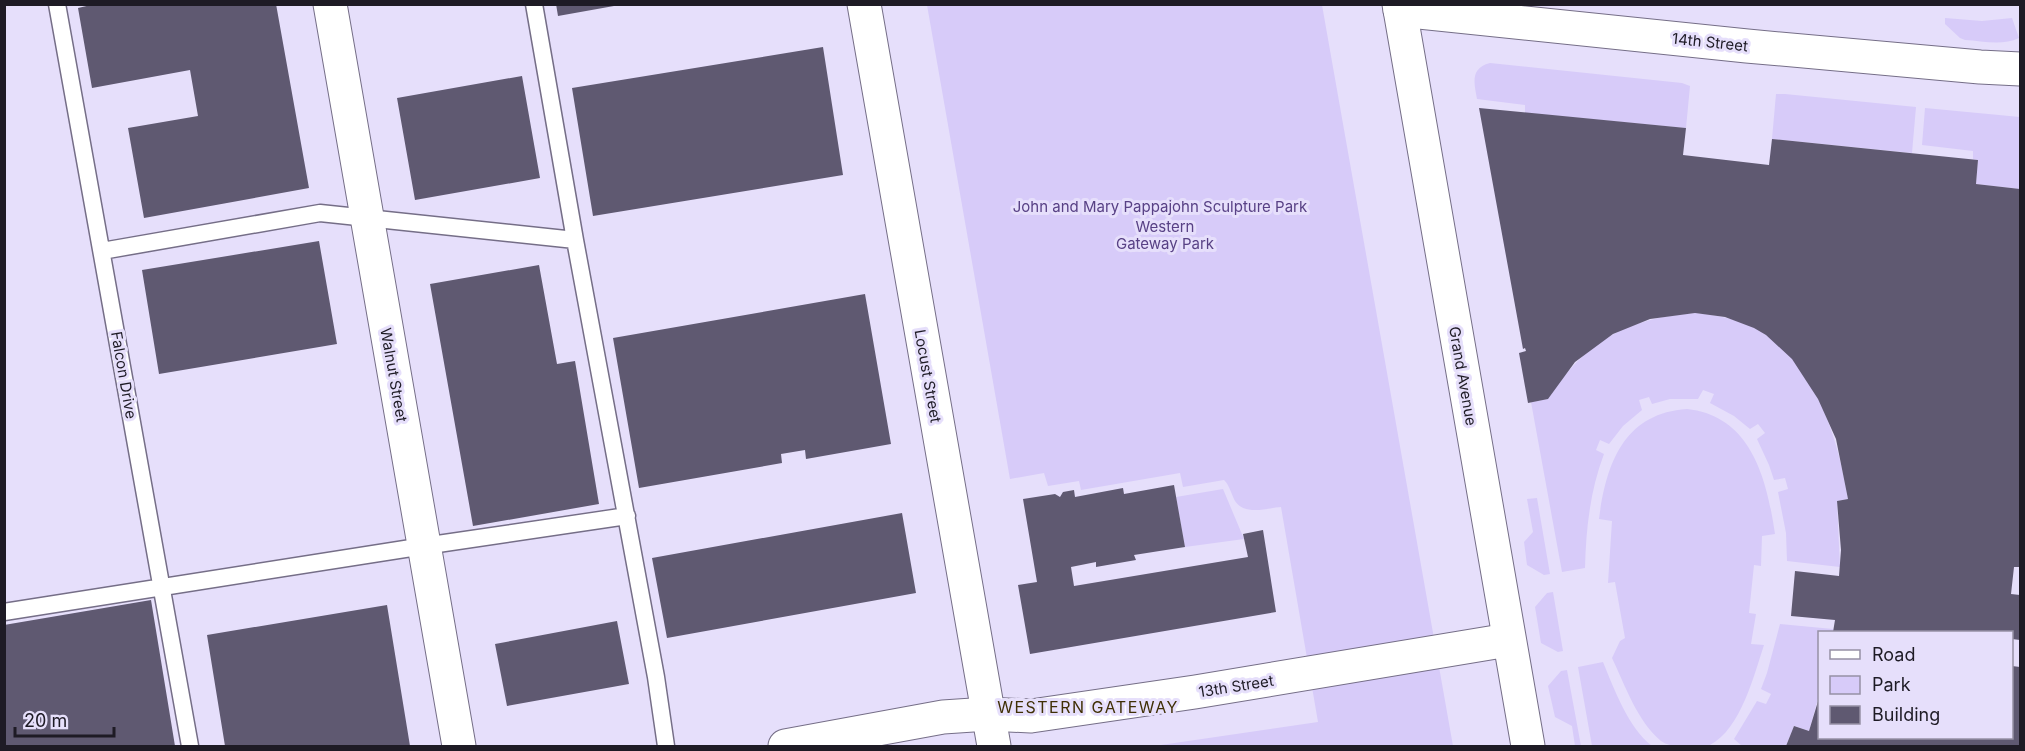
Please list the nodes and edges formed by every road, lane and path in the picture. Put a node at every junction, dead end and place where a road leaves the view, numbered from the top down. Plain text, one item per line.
1 (57, 4) edge
2 (330, 4) edge
3 (534, 4) edge
4 (864, 4) edge
5 (1399, 7) edge
6 (2020, 69) edge
7 (367, 217) junction
8 (575, 240) junction
9 (102, 251) junction
10 (627, 516) junction
11 (424, 546) junction
12 (162, 587) junction
13 (4, 612) edge
14 (1508, 640) junction
15 (988, 714) junction
16 (190, 747) edge
17 (459, 747) edge
18 (666, 747) edge
19 (785, 747) edge
20 (994, 747) edge
21 (1528, 747) edge

1 - 9 lane, Falcon Drive
2 - 7 street, Walnut Street
3 - 8 lane
4 - 15 street, Locust Street
5 - 6 street, 14th Street
5 - 14 street, Grand Avenue
7 - 8 lane
7 - 9 lane
7 - 11 street, Walnut Street
8 - 10 lane
9 - 12 lane, Falcon Drive
10 - 11 lane
10 - 18 lane
11 - 12 lane
11 - 17 street, Walnut Street
12 - 13 lane
12 - 16 lane, Falcon Drive
14 - 15 street, 13th Street
14 - 21 street, Grand Avenue
15 - 19 street, 13th Street
15 - 20 street, Locust Street

